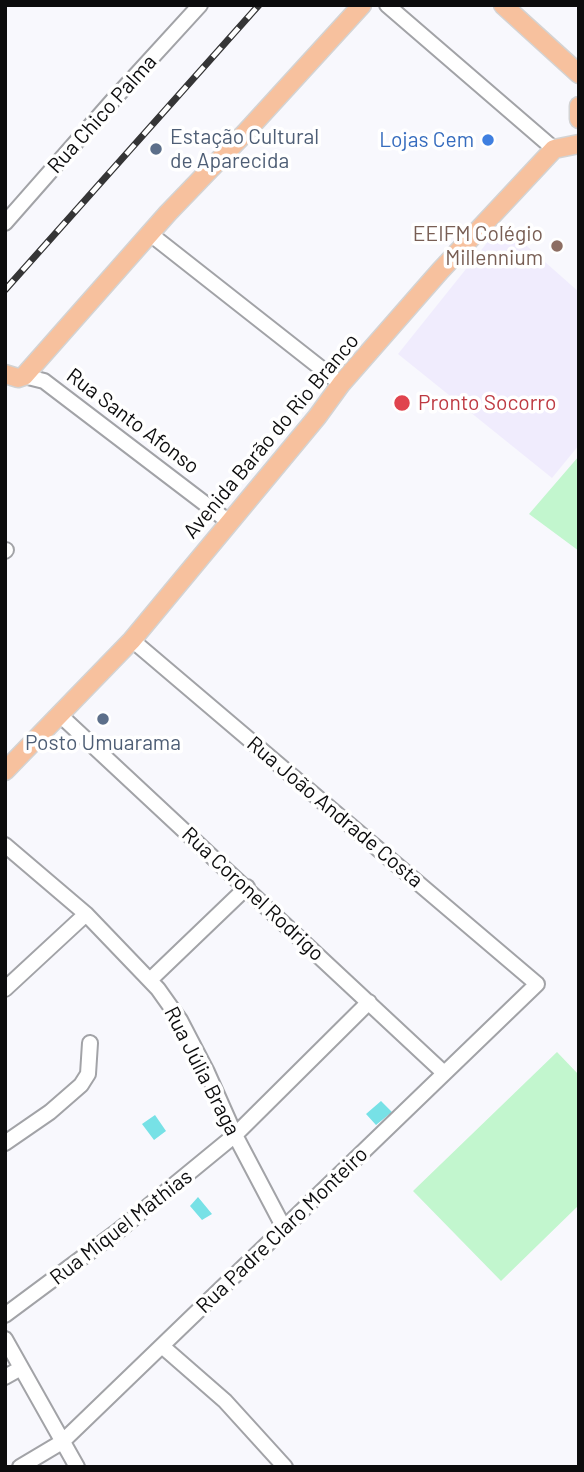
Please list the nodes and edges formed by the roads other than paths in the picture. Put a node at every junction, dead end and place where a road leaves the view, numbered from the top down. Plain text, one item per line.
1 (200, 5) edge
2 (362, 5) edge
3 (387, 5) edge
4 (503, 5) edge
5 (579, 74) edge
6 (579, 106) edge
7 (579, 119) edge
8 (579, 144) edge
9 (554, 149) junction
10 (5, 223) edge
11 (149, 233) junction
12 (30, 370) junction
13 (5, 374) edge
14 (341, 384) junction
15 (229, 522) junction
16 (132, 640) junction
17 (61, 716) junction
18 (5, 771) edge
19 (5, 845) edge
20 (247, 887) junction
21 (86, 914) junction
22 (150, 980) junction
23 (537, 984) joint
24 (5, 989) edge
25 (369, 1002) junction
26 (90, 1042) dead end
27 (444, 1073) junction
28 (235, 1135) junction
29 (5, 1143) edge
30 (284, 1228) junction
31 (5, 1314) edge
32 (5, 1339) edge
33 (162, 1346) junction
34 (21, 1368) junction
35 (5, 1377) edge
36 (62, 1442) junction
37 (20, 1467) edge
38 (77, 1467) edge
39 (285, 1467) edge

1 - 10 street, Rua Chico Palma
2 - 11 main road
3 - 9 street
4 - 5 main road
6 - 7 main road
8 - 9 main road
9 - 14 main road, Avenida Barão do Rio Branco
11 - 12 main road
11 - 14 street
12 - 13 main road, Rua Santo Afonso
12 - 15 street, Rua Santo Afonso
14 - 15 main road, Avenida Barão do Rio Branco
15 - 16 main road, Avenida Barão do Rio Branco
16 - 17 main road, Avenida Barão do Rio Branco
16 - 23 street, Rua João Andrade Costa
17 - 18 main road, Avenida Barão do Rio Branco
17 - 20 street, Rua Coronel Rodrigo
19 - 21 street, Rua Júlia Braga
20 - 22 street
20 - 25 street, Rua Coronel Rodrigo
21 - 22 street, Rua Júlia Braga
21 - 24 street
22 - 28 street, Rua Júlia Braga
23 - 27 street, Rua Padre Claro Monteiro
25 - 27 street, Rua Coronel Rodrigo
25 - 28 street, Rua Miquel Mathias
26 - 29 street
27 - 30 street, Rua Padre Claro Monteiro
28 - 30 street, Rua Júlia Braga
28 - 31 street, Rua Miquel Mathias
30 - 33 street, Rua Padre Claro Monteiro
32 - 34 street
33 - 36 street, Rua Padre Claro Monteiro
33 - 39 street
34 - 35 street
34 - 36 street
36 - 37 street, Rua Padre Claro Monteiro
36 - 38 street

